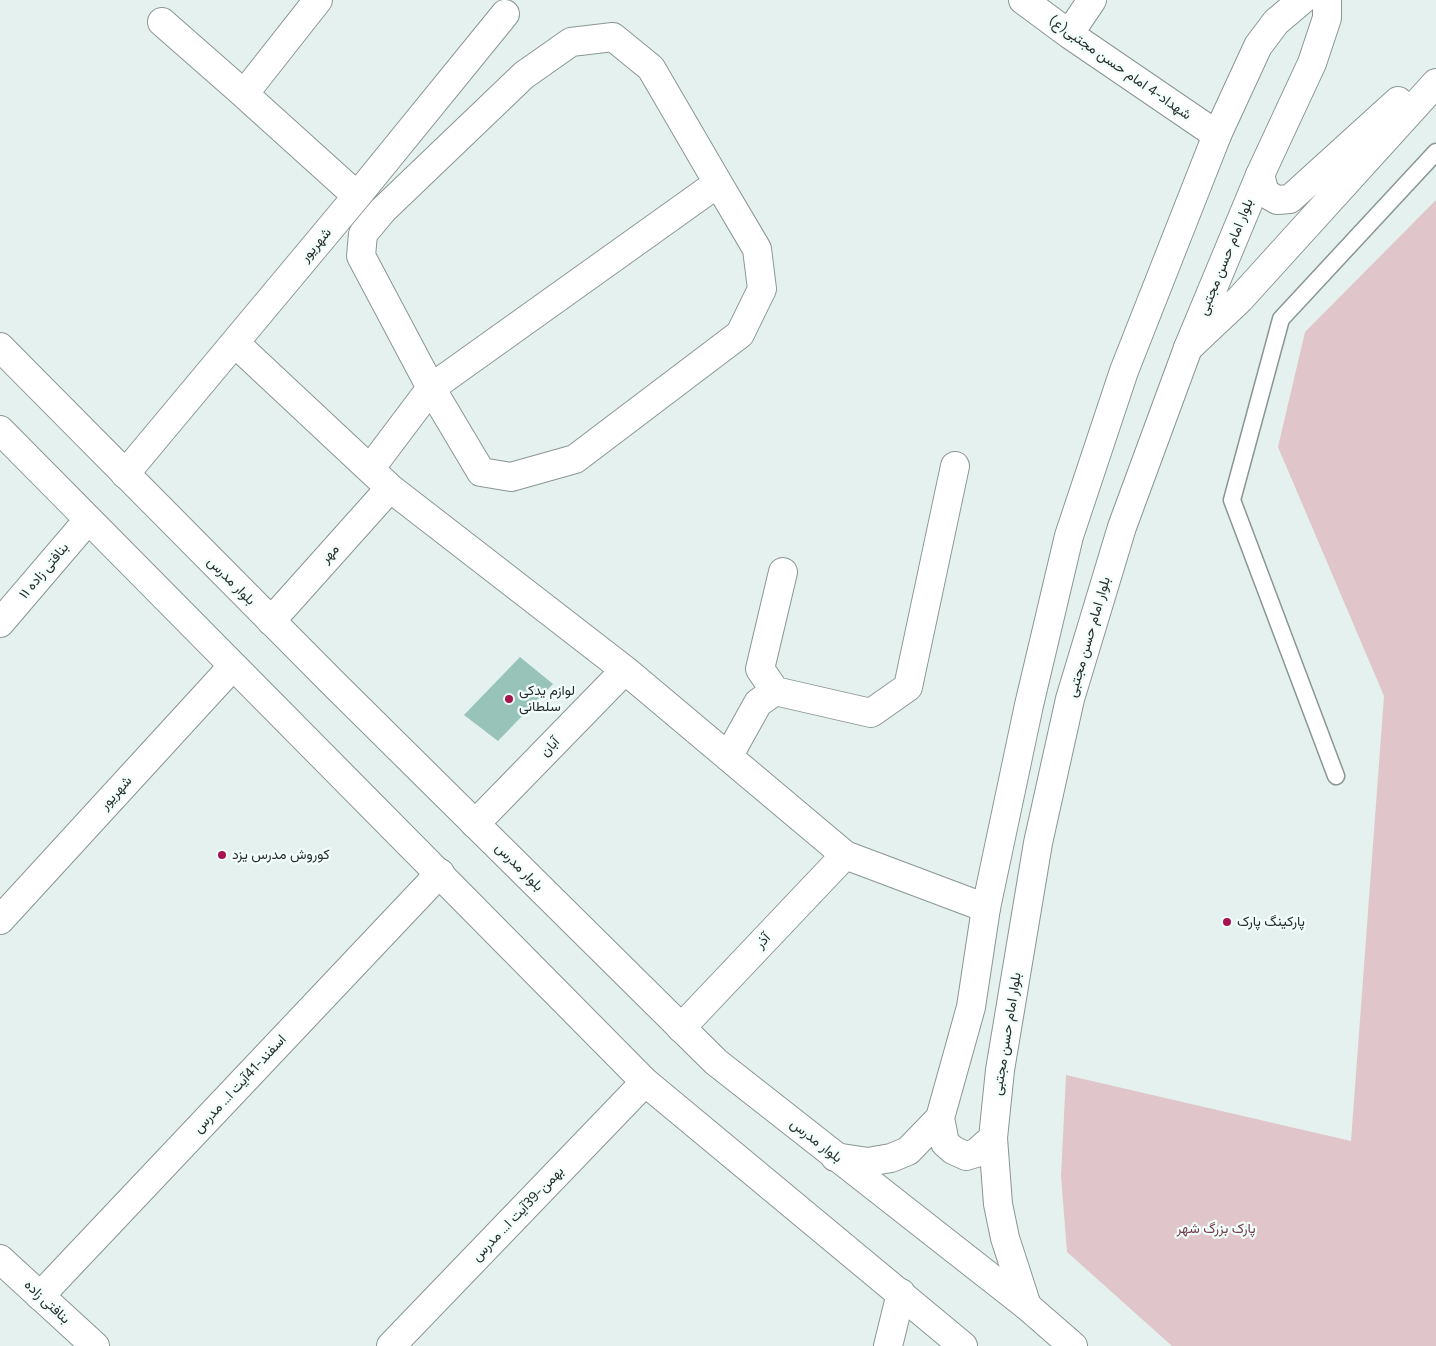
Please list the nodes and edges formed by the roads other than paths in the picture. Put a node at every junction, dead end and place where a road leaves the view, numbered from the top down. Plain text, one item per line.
1 (318, 0) edge
2 (1023, 0) edge
3 (1092, 0) edge
4 (1302, 0) edge
5 (1327, 0) edge
6 (505, 14) dead end
7 (162, 22) dead end
8 (1069, 34) junction
9 (1436, 66) edge
10 (1436, 83) edge
11 (244, 94) junction
12 (1218, 136) junction
13 (1436, 152) edge
14 (1260, 175) junction
15 (718, 183) junction
16 (357, 196) junction
17 (234, 343) junction
18 (0, 347) edge
19 (1188, 348) junction
20 (431, 388) junction
21 (0, 430) edge
22 (955, 466) dead end
23 (370, 469) junction
24 (125, 474) junction
25 (390, 488) junction
26 (88, 520) junction
27 (783, 572) dead end
28 (271, 621) junction
29 (0, 623) edge
30 (232, 667) junction
31 (625, 670) junction
32 (775, 691) junction
33 (728, 757) junction
34 (1336, 776) dead end
35 (475, 824) junction
36 (844, 855) junction
37 (440, 873) junction
38 (986, 908) junction
39 (0, 920) edge
40 (681, 1028) junction
41 (645, 1082) junction
42 (940, 1118) junction
43 (993, 1138) junction
44 (835, 1157) junction
45 (0, 1259) edge
46 (901, 1293) junction
47 (40, 1296) junction
48 (1027, 1306) junction
49 (95, 1346) edge
50 (390, 1346) edge
51 (888, 1346) edge
52 (963, 1346) edge
53 (1073, 1346) edge

1 - 11 street
2 - 8 street, شهداد-4 امام حسن مجتبی(ع)
3 - 8 street
4 - 12 street
5 - 14 street, بلوار امام حسن مجتبی
6 - 16 street, شهریور
7 - 11 street
8 - 12 street, شهداد-4 امام حسن مجتبی(ع)
9 - 14 street
10 - 19 street
11 - 16 street
12 - 38 street
13 - 34 lane
14 - 19 street, بلوار امام حسن مجتبی
15 - 20 street
15 - 20 street
15 - 20 street
16 - 17 street, شهریور
17 - 23 street
17 - 24 street, شهریور
18 - 24 street, بلوار مدرس
19 - 43 street, بلوار امام حسن مجتبی
20 - 23 street
21 - 26 street
22 - 32 street
23 - 25 street
24 - 28 street, بلوار مدرس
25 - 28 street, مهر
25 - 31 street
26 - 29 street, بنافتی زاده ۱۱
26 - 30 street
27 - 32 street
28 - 35 street, بلوار مدرس
30 - 37 street
30 - 39 street, شهریور
31 - 33 street
31 - 35 street, آبان
32 - 33 street
33 - 36 street
35 - 40 street, بلوار مدرس
36 - 38 street
36 - 40 street, آذر
37 - 41 street
37 - 47 street, اسفند-41آیت ا... مدرس
38 - 42 street
40 - 44 street, بلوار مدرس
41 - 46 street
41 - 50 street, بهمن-39آیت ا... مدرس
42 - 43 street
42 - 44 street
43 - 48 street, بلوار امام حسن مجتبی
44 - 48 street, بلوار مدرس
45 - 47 street, بنافتی زاده
46 - 51 street
46 - 52 street
47 - 49 street, بنافتی زاده
48 - 53 street, بلوار مدرس

